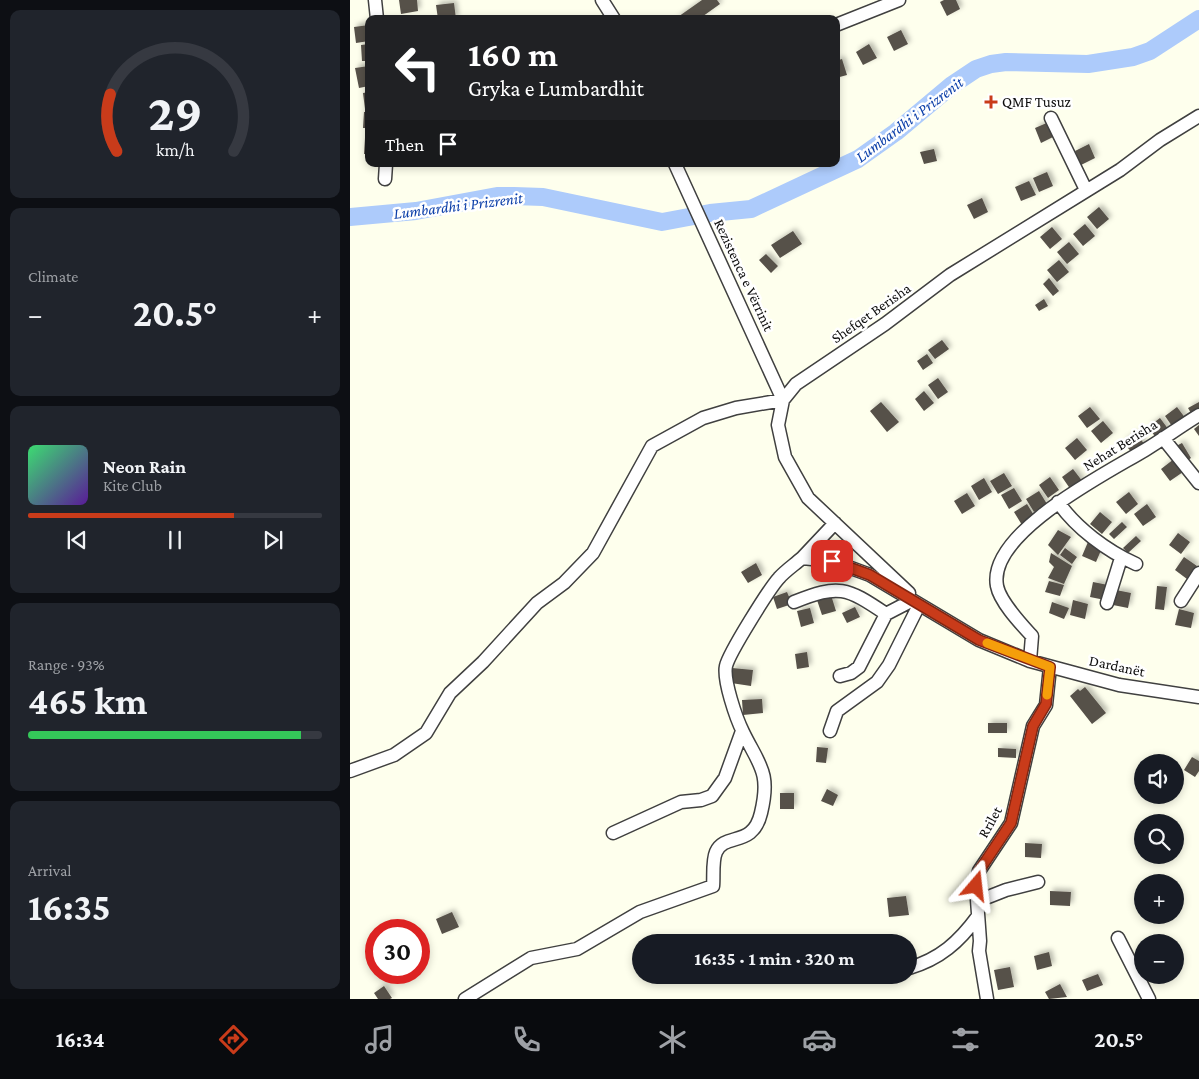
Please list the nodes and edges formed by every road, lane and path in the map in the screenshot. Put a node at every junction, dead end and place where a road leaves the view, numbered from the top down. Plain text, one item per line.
1 (375, 0) edge
2 (602, 0) edge
3 (900, 0) edge
4 (377, 15) edge
5 (611, 15) edge
6 (840, 23) edge
7 (1199, 116) edge
8 (1051, 118) dead end
9 (386, 167) edge
10 (677, 167) edge
11 (385, 178) dead end
12 (1086, 190) junction
13 (783, 400) junction
14 (1199, 415) edge
15 (1163, 438) junction
16 (1199, 483) edge
17 (1058, 502) junction
18 (835, 523) junction
19 (802, 558) junction
20 (1121, 558) junction
21 (1136, 564) dead end
22 (1199, 573) edge
23 (1181, 601) dead end
24 (794, 602) dead end
25 (915, 603) junction
26 (1107, 603) dead end
27 (886, 614) junction
28 (1030, 661) junction
29 (1050, 667) junction
30 (840, 676) dead end
31 (1199, 697) edge
32 (830, 730) dead end
33 (742, 731) junction
34 (350, 771) edge
35 (613, 833) dead end
36 (1038, 882) dead end
37 (978, 901) junction
38 (978, 916) junction
39 (1118, 938) dead end
40 (917, 965) edge
41 (465, 999) edge
42 (987, 999) edge
43 (1149, 999) edge

1 - 4 street
2 - 5 street
3 - 6 street
7 - 12 street, Shefqet Berisha
8 - 12 street
9 - 11 street
10 - 13 street, Rezistenca e Vërrinit
12 - 13 street, Shefqet Berisha
13 - 18 street
13 - 34 street
14 - 15 street, Nehat Berisha
15 - 16 street
15 - 17 street, Nehat Berisha
17 - 20 street
17 - 28 street, Nehat Berisha
18 - 19 street
18 - 25 street
19 - 25 street
19 - 33 street
20 - 21 street
20 - 26 street
22 - 23 street
24 - 27 street
25 - 27 street
25 - 28 street, Dardanët
25 - 32 street
27 - 30 street
28 - 29 street, Dardanët
29 - 31 street, Dardanët
29 - 37 street, Rrilet
33 - 35 street
33 - 41 street
36 - 37 street
37 - 38 street, Rrilet
38 - 40 street
38 - 42 street, Rrilet
39 - 43 street

